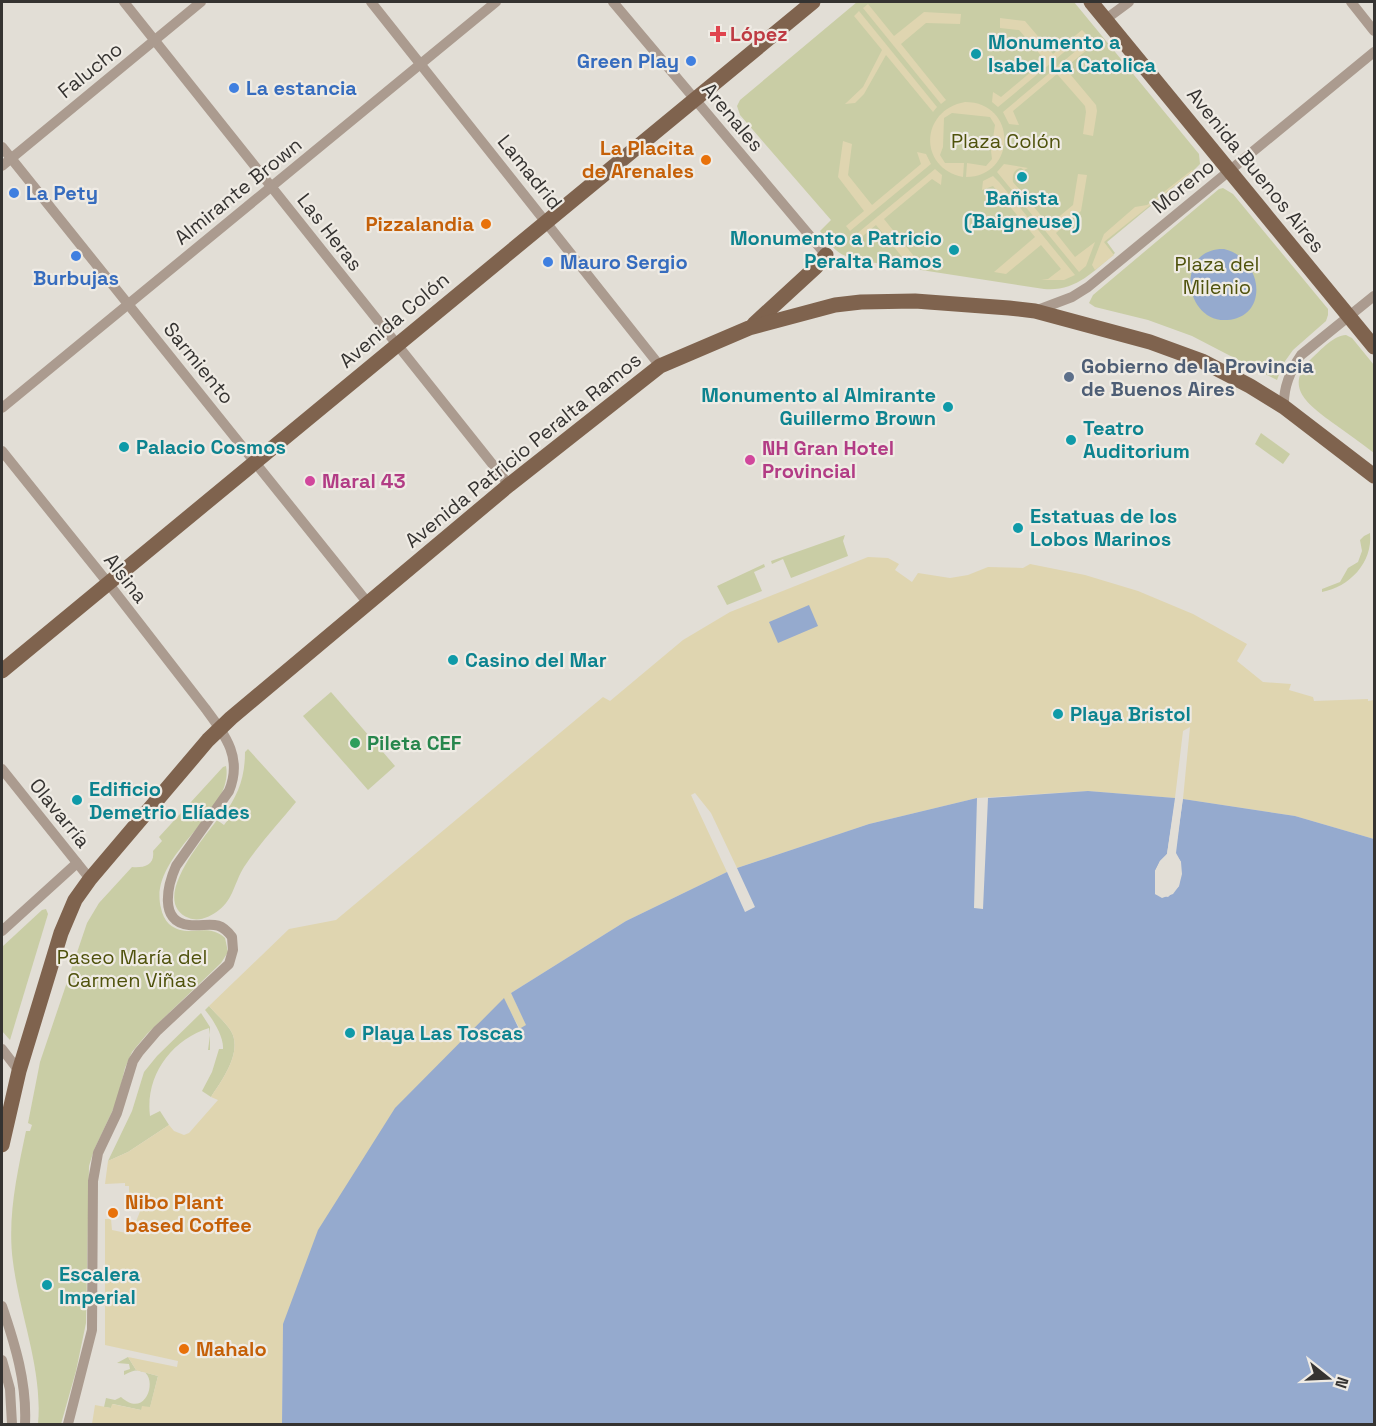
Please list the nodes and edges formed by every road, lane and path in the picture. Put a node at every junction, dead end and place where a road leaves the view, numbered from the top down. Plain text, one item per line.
1 (124, 2) edge
2 (201, 2) edge
3 (371, 2) edge
4 (496, 2) edge
5 (613, 2) edge
6 (813, 2) edge
7 (1091, 2) edge
8 (1129, 2) edge
9 (1351, 2) edge
10 (1106, 20) junction
11 (1374, 31) edge
12 (156, 40) junction
13 (1374, 52) edge
14 (421, 64) junction
15 (694, 100) junction
16 (2, 147) edge
17 (11, 159) junction
18 (2, 166) edge
19 (1229, 171) junction
20 (271, 186) junction
21 (547, 221) junction
22 (826, 255) joint
23 (1374, 296) edge
24 (128, 304) junction
25 (1035, 311) junction
26 (1349, 316) junction
27 (749, 328) junction
28 (396, 345) junction
29 (1374, 347) edge
30 (660, 366) junction
31 (1284, 407) junction
32 (2, 408) edge
33 (2, 451) edge
34 (255, 462) junction
35 (1374, 476) edge
36 (509, 485) junction
37 (108, 583) junction
38 (368, 602) junction
39 (2, 670) edge
40 (219, 728) junction
41 (2, 769) edge
42 (77, 863) junction
43 (90, 879) junction
44 (2, 931) edge
45 (2, 1049) edge
46 (20, 1071) junction
47 (2, 1145) edge
48 (2, 1306) edge
49 (2, 1360) edge
50 (12, 1425) edge
51 (25, 1425) edge
52 (68, 1425) edge

1 - 12 street, Las Heras
2 - 12 street, Falucho
3 - 14 street, Lamadrid
4 - 14 street, Almirante Brown
5 - 15 street, Arenales
6 - 15 main road, Avenida Colón
7 - 10 main road, Avenida Buenos Aires
8 - 10 street
9 - 11 street
10 - 19 main road, Avenida Buenos Aires
12 - 17 street, Falucho
12 - 20 street, Las Heras
13 - 19 street, Moreno
14 - 20 street, Almirante Brown
14 - 21 street, Lamadrid
15 - 21 main road, Avenida Colón
15 - 22 street, Arenales
16 - 17 street, Sarmiento
17 - 18 street, Falucho
17 - 24 street, Sarmiento
19 - 25 street, Moreno
19 - 26 main road, Avenida Buenos Aires
20 - 24 street, Almirante Brown
20 - 28 street, Las Heras
21 - 28 main road, Avenida Colón
21 - 30 street, Lamadrid
22 - 27 main road
23 - 26 street
24 - 32 street, Almirante Brown
24 - 34 street, Sarmiento
25 - 27 main road, Avenida Patricio Peralta Ramos
25 - 31 main road, Avenida Patricio Peralta Ramos
26 - 29 main road, Avenida Buenos Aires
26 - 31 street
27 - 30 main road, Avenida Patricio Peralta Ramos
28 - 34 main road, Avenida Colón
28 - 36 street, Las Heras
30 - 36 main road, Avenida Patricio Peralta Ramos
31 - 35 main road, Avenida Patricio Peralta Ramos
33 - 37 street, Alsina
34 - 37 main road, Avenida Colón
34 - 38 street, Sarmiento
36 - 38 main road, Avenida Patricio Peralta Ramos
37 - 39 main road, Avenida Colón
37 - 40 street, Alsina
38 - 40 main road, Avenida Patricio Peralta Ramos
40 - 43 main road, Avenida Patricio Peralta Ramos
40 - 52 street, Alsina
41 - 42 street, Olavarría
42 - 43 street, Olavarría
42 - 44 street
43 - 46 main road, Avenida Patricio Peralta Ramos
45 - 46 street
46 - 47 main road, Avenida Patricio Peralta Ramos
48 - 51 street
49 - 50 street

